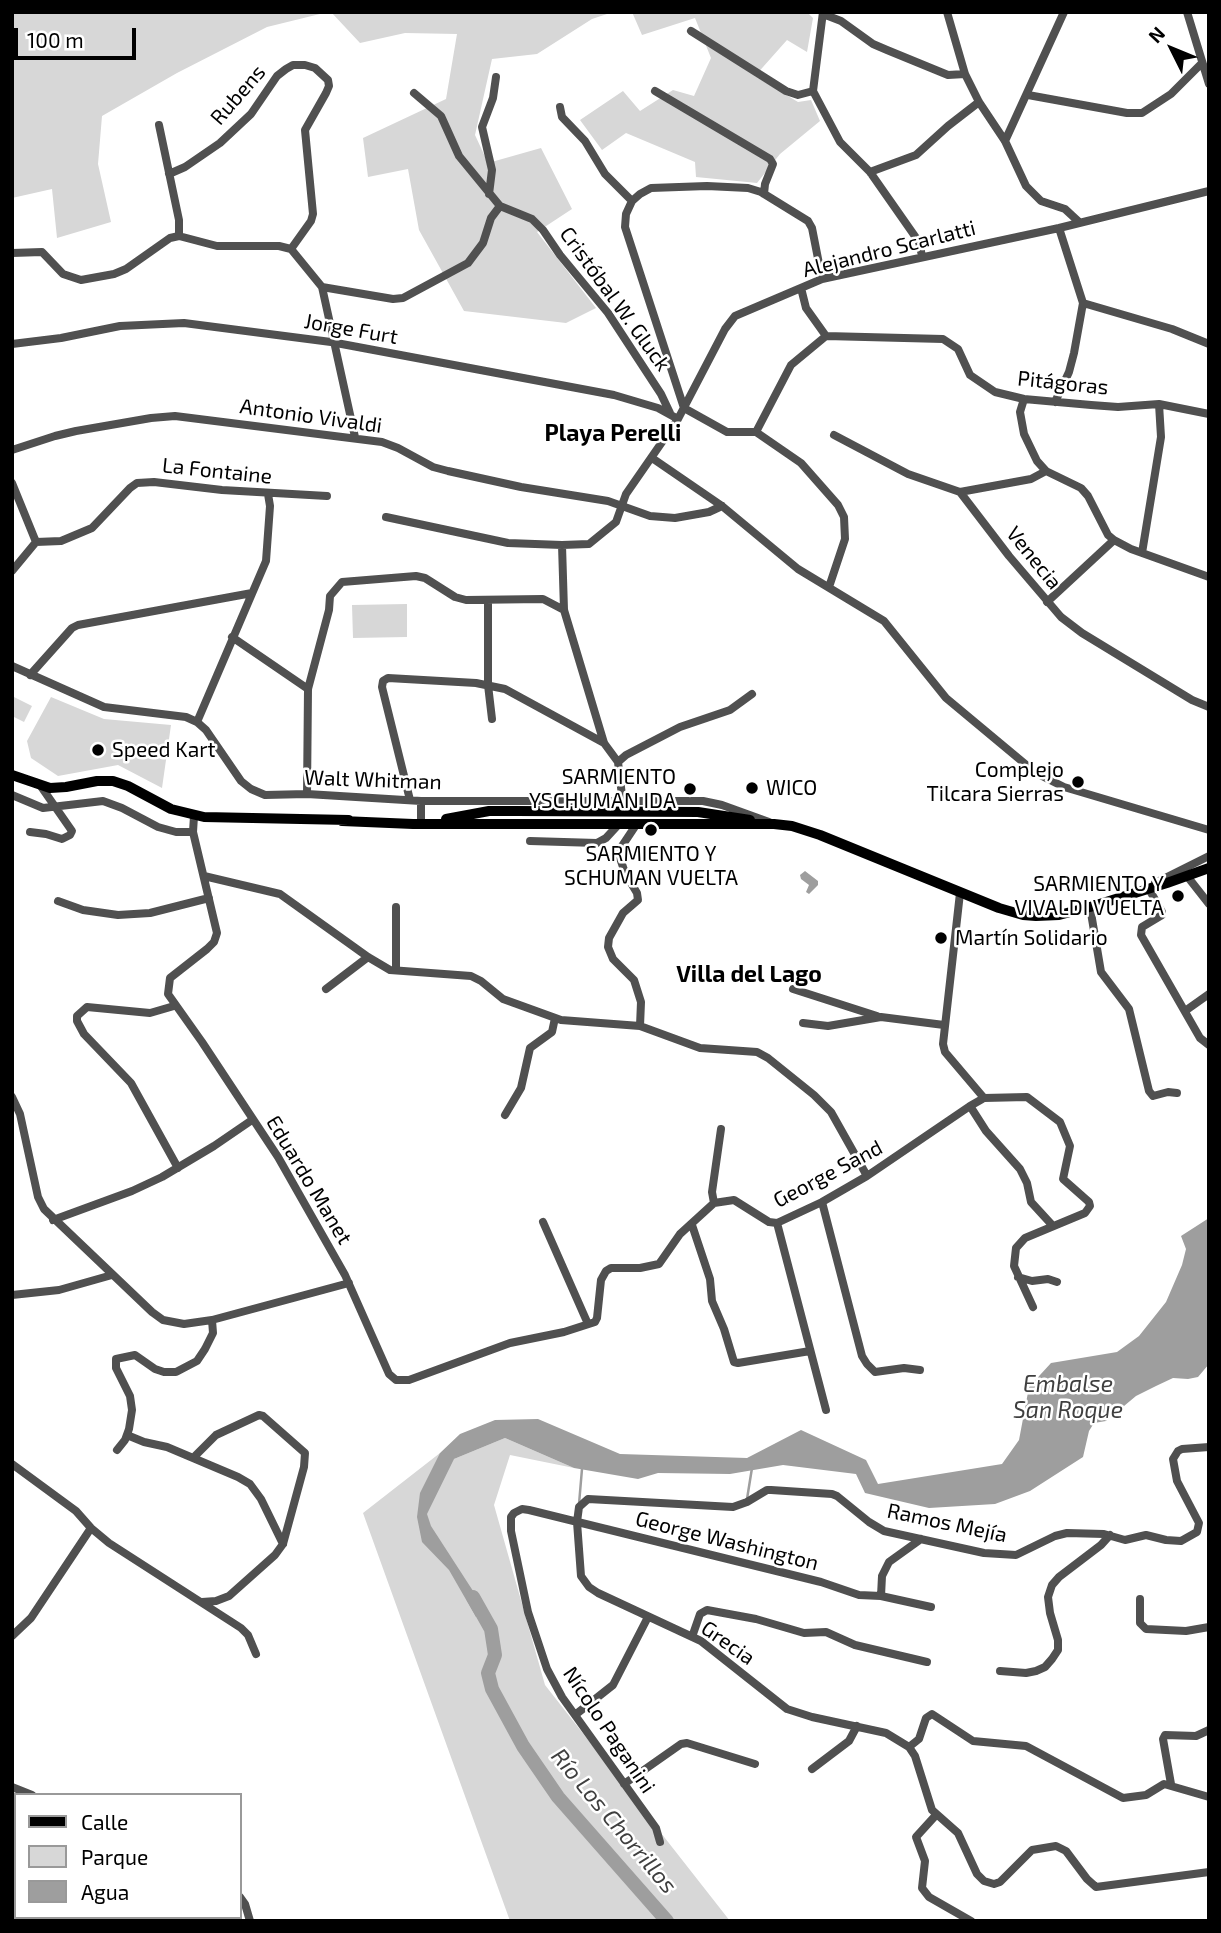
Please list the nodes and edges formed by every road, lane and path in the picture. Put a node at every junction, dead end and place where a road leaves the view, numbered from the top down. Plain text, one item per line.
1 (947, 12) edge
2 (1064, 12) edge
3 (1186, 12) edge
4 (823, 13) edge
5 (691, 32) dead end
6 (1201, 64) junction
7 (965, 74) junction
8 (496, 77) dead end
9 (1209, 85) edge
10 (655, 91) dead end
11 (813, 91) junction
12 (414, 93) dead end
13 (1028, 95) junction
14 (979, 102) junction
15 (560, 107) dead end
16 (159, 125) dead end
17 (1005, 141) junction
18 (870, 172) junction
19 (169, 174) junction
20 (1209, 191) edge
21 (489, 194) junction
22 (764, 194) junction
23 (632, 201) junction
24 (500, 206) junction
25 (1079, 222) junction
26 (1059, 228) junction
27 (179, 236) junction
28 (291, 249) junction
29 (12, 253) edge
30 (922, 256) junction
31 (822, 279) junction
32 (322, 286) junction
33 (801, 288) junction
34 (1083, 303) junction
35 (826, 336) junction
36 (335, 343) junction
37 (12, 344) edge
38 (1209, 344) edge
39 (1024, 399) junction
40 (1055, 402) junction
41 (1159, 404) junction
42 (684, 408) junction
43 (670, 413) junction
44 (1209, 414) edge
45 (678, 419) junction
46 (756, 432) junction
47 (834, 435) dead end
48 (355, 437) junction
49 (12, 450) edge
50 (652, 458) junction
51 (1046, 471) junction
52 (12, 483) edge
53 (960, 492) junction
54 (268, 494) junction
55 (327, 496) dead end
56 (622, 504) junction
57 (722, 506) junction
58 (386, 517) dead end
59 (1114, 540) junction
60 (36, 542) junction
61 (562, 545) junction
62 (1142, 553) junction
63 (12, 571) edge
64 (1209, 577) edge
65 (829, 587) junction
66 (253, 593) junction
67 (488, 600) junction
68 (1047, 602) junction
69 (564, 610) junction
70 (232, 637) junction
71 (12, 666) edge
72 (30, 675) junction
73 (488, 685) junction
74 (308, 689) junction
75 (752, 694) dead end
76 (1209, 707) edge
77 (492, 719) dead end
78 (197, 722) junction
79 (604, 743) junction
80 (618, 762) junction
81 (12, 775) edge
82 (40, 785) junction
83 (307, 794) junction
84 (12, 795) edge
85 (410, 800) junction
86 (421, 800) junction
87 (623, 806) junction
88 (56, 807) junction
89 (194, 816) junction
90 (421, 819) junction
91 (342, 821) junction
92 (772, 824) junction
93 (516, 825) junction
94 (618, 825) junction
95 (636, 825) junction
96 (1209, 830) edge
97 (30, 832) dead end
98 (193, 832) junction
99 (530, 841) dead end
100 (1209, 856) edge
101 (1209, 867) edge
102 (204, 876) junction
103 (1187, 876) junction
104 (1145, 890) junction
105 (960, 894) junction
106 (209, 898) junction
107 (58, 901) dead end
108 (1209, 904) edge
109 (1090, 907) junction
110 (396, 908) dead end
111 (368, 957) junction
112 (396, 970) junction
113 (326, 989) dead end
114 (793, 989) dead end
115 (1209, 994) edge
116 (174, 1006) junction
117 (1185, 1011) junction
118 (881, 1017) junction
119 (555, 1018) junction
120 (803, 1023) dead end
121 (944, 1025) junction
122 (640, 1026) junction
123 (1209, 1045) edge
124 (1177, 1093) dead end
125 (12, 1097) edge
126 (984, 1098) junction
127 (970, 1106) junction
128 (505, 1115) dead end
129 (252, 1119) junction
130 (721, 1129) dead end
131 (178, 1168) junction
132 (867, 1176) junction
133 (822, 1202) junction
134 (714, 1203) junction
135 (53, 1220) junction
136 (543, 1222) dead end
137 (777, 1223) junction
138 (692, 1225) junction
139 (1053, 1226) junction
140 (112, 1275) junction
141 (1018, 1277) junction
142 (1057, 1282) dead end
143 (349, 1283) junction
144 (12, 1295) edge
145 (1033, 1307) dead end
146 (212, 1320) junction
147 (588, 1324) junction
148 (810, 1350) junction
149 (920, 1370) dead end
150 (826, 1410) dead end
151 (127, 1435) junction
152 (1209, 1447) edge
153 (117, 1450) dead end
154 (193, 1458) junction
155 (12, 1464) edge
156 (514, 1513) joint
157 (578, 1522) junction
158 (91, 1528) junction
159 (1110, 1535) junction
160 (921, 1539) junction
161 (283, 1544) junction
162 (881, 1597) junction
163 (1140, 1599) dead end
164 (202, 1602) junction
165 (932, 1607) dead end
166 (648, 1617) junction
167 (1209, 1627) edge
168 (12, 1636) edge
169 (692, 1637) junction
170 (256, 1654) dead end
171 (927, 1662) dead end
172 (1000, 1671) dead end
173 (575, 1715) junction
174 (857, 1726) junction
175 (1209, 1730) edge
176 (909, 1747) junction
177 (754, 1764) dead end
178 (811, 1769) dead end
179 (624, 1784) junction
180 (1171, 1784) junction
181 (1209, 1797) edge
182 (936, 1815) junction
183 (660, 1842) dead end
184 (1209, 1872) edge
185 (242, 1900) edge
186 (250, 1921) edge
187 (971, 1921) edge

1 - 7 street
2 - 13 street
3 - 6 street
4 - 7 street
4 - 11 street
5 - 11 street
6 - 9 street
6 - 13 street
7 - 14 street
8 - 21 street
10 - 22 street
11 - 18 street
12 - 21 street, Cristóbal W. Gluck
13 - 17 street
14 - 17 street
14 - 18 street
15 - 23 street
16 - 19 street
17 - 25 street
18 - 30 street
19 - 27 street
19 - 28 street, Rubens
20 - 25 street, Alejandro Scarlatti
21 - 24 street, Cristóbal W. Gluck
22 - 23 street
22 - 31 street
23 - 42 street
24 - 32 street
24 - 43 street, Cristóbal W. Gluck
25 - 26 street, Alejandro Scarlatti
26 - 30 street, Alejandro Scarlatti
26 - 34 street
27 - 28 street
27 - 29 street
28 - 32 street
30 - 31 street, Alejandro Scarlatti
31 - 33 street, Alejandro Scarlatti
32 - 36 street
33 - 35 street
33 - 42 street, Alejandro Scarlatti
34 - 38 street
34 - 40 street
35 - 39 street, Pitágoras
35 - 46 street
36 - 37 street, Jorge Furt
36 - 43 street, Jorge Furt
36 - 48 street
39 - 40 street, Pitágoras
39 - 51 street
40 - 41 street, Pitágoras
41 - 44 street, Pitágoras
41 - 62 street
42 - 45 street, Alejandro Scarlatti
42 - 46 street
43 - 45 street, Jorge Furt
45 - 50 street, Alejandro Scarlatti
46 - 65 street
47 - 53 street
48 - 49 street, Antonio Vivaldi
48 - 56 street, Antonio Vivaldi
50 - 56 street, Alejandro Scarlatti
50 - 57 street
51 - 53 street
51 - 59 street
52 - 60 street
53 - 68 street, Venecia
54 - 55 street, La Fontaine
54 - 60 street, La Fontaine
54 - 66 street
56 - 57 street, Antonio Vivaldi
56 - 61 street, Alejandro Scarlatti
57 - 65 street
58 - 61 street, Alejandro Scarlatti
59 - 62 street
59 - 68 street
60 - 63 street
61 - 69 street
62 - 64 street
65 - 96 street
66 - 70 street
66 - 72 street
67 - 69 street
67 - 73 street
67 - 74 street
68 - 76 street, Venecia
69 - 79 street
70 - 74 street
70 - 78 street
71 - 72 street
72 - 78 street
73 - 77 street
73 - 79 street
73 - 85 street
74 - 83 street
75 - 80 street
78 - 83 street, Walt Whitman
79 - 80 street
80 - 87 street
81 - 82 main road
82 - 88 street
82 - 89 main road
83 - 85 street, Walt Whitman
84 - 88 street
85 - 86 street, Walt Whitman
86 - 87 street, Walt Whitman
86 - 90 street
87 - 90 main road
87 - 92 main road
87 - 93 main road
87 - 95 main road
88 - 97 street
88 - 98 street
89 - 91 main road
89 - 98 street
90 - 91 main road
91 - 93 main road
92 - 95 main road
92 - 105 main road
93 - 94 main road
94 - 95 main road
94 - 99 street
95 - 122 street
98 - 102 street
100 - 104 street
101 - 103 main road
102 - 106 street
102 - 111 street
103 - 104 main road
103 - 108 street
104 - 109 main road
104 - 117 street
105 - 109 main road
105 - 121 street
106 - 107 street
106 - 116 street
109 - 124 street
110 - 112 street
111 - 112 street
111 - 113 street
112 - 119 street
114 - 118 street
115 - 117 street
116 - 129 street, Eduardo Manet
116 - 131 street
117 - 123 street
118 - 120 street
118 - 121 street
119 - 122 street
119 - 128 street
121 - 126 street
122 - 132 street
125 - 135 street
126 - 127 street, George Sand
126 - 139 street
127 - 132 street, George Sand
127 - 139 street
129 - 131 street
129 - 143 street, Eduardo Manet
130 - 134 street
131 - 135 street
132 - 133 street, George Sand
133 - 137 street, George Sand
133 - 149 street
134 - 137 street, George Sand
134 - 138 street
135 - 140 street
136 - 147 street
137 - 148 street
138 - 147 street
138 - 148 street
139 - 141 street
140 - 144 street
140 - 146 street
141 - 142 street
141 - 145 street
143 - 146 street
143 - 147 street, Eduardo Manet
146 - 151 street
148 - 150 street
151 - 153 street
151 - 154 street
152 - 159 street, Ramos Mejía
154 - 161 street
154 - 161 street
155 - 158 street
156 - 157 street, George Washington
156 - 173 street, Nícolo Paganini
157 - 160 street, Ramos Mejía
157 - 162 street, George Washington
157 - 166 street, Grecia
158 - 164 street
158 - 168 street
159 - 160 street, Ramos Mejía
159 - 172 street
160 - 162 street
161 - 164 street
162 - 165 street, George Washington
163 - 167 street
164 - 170 street
166 - 169 street, Grecia
166 - 173 street
169 - 171 street
169 - 174 street, Grecia
173 - 179 street, Nícolo Paganini
174 - 176 street, Grecia
174 - 178 street
175 - 180 street
176 - 180 street
176 - 182 street
177 - 179 street
179 - 183 street, Nícolo Paganini
180 - 181 street
182 - 184 street
182 - 187 street
185 - 186 street

